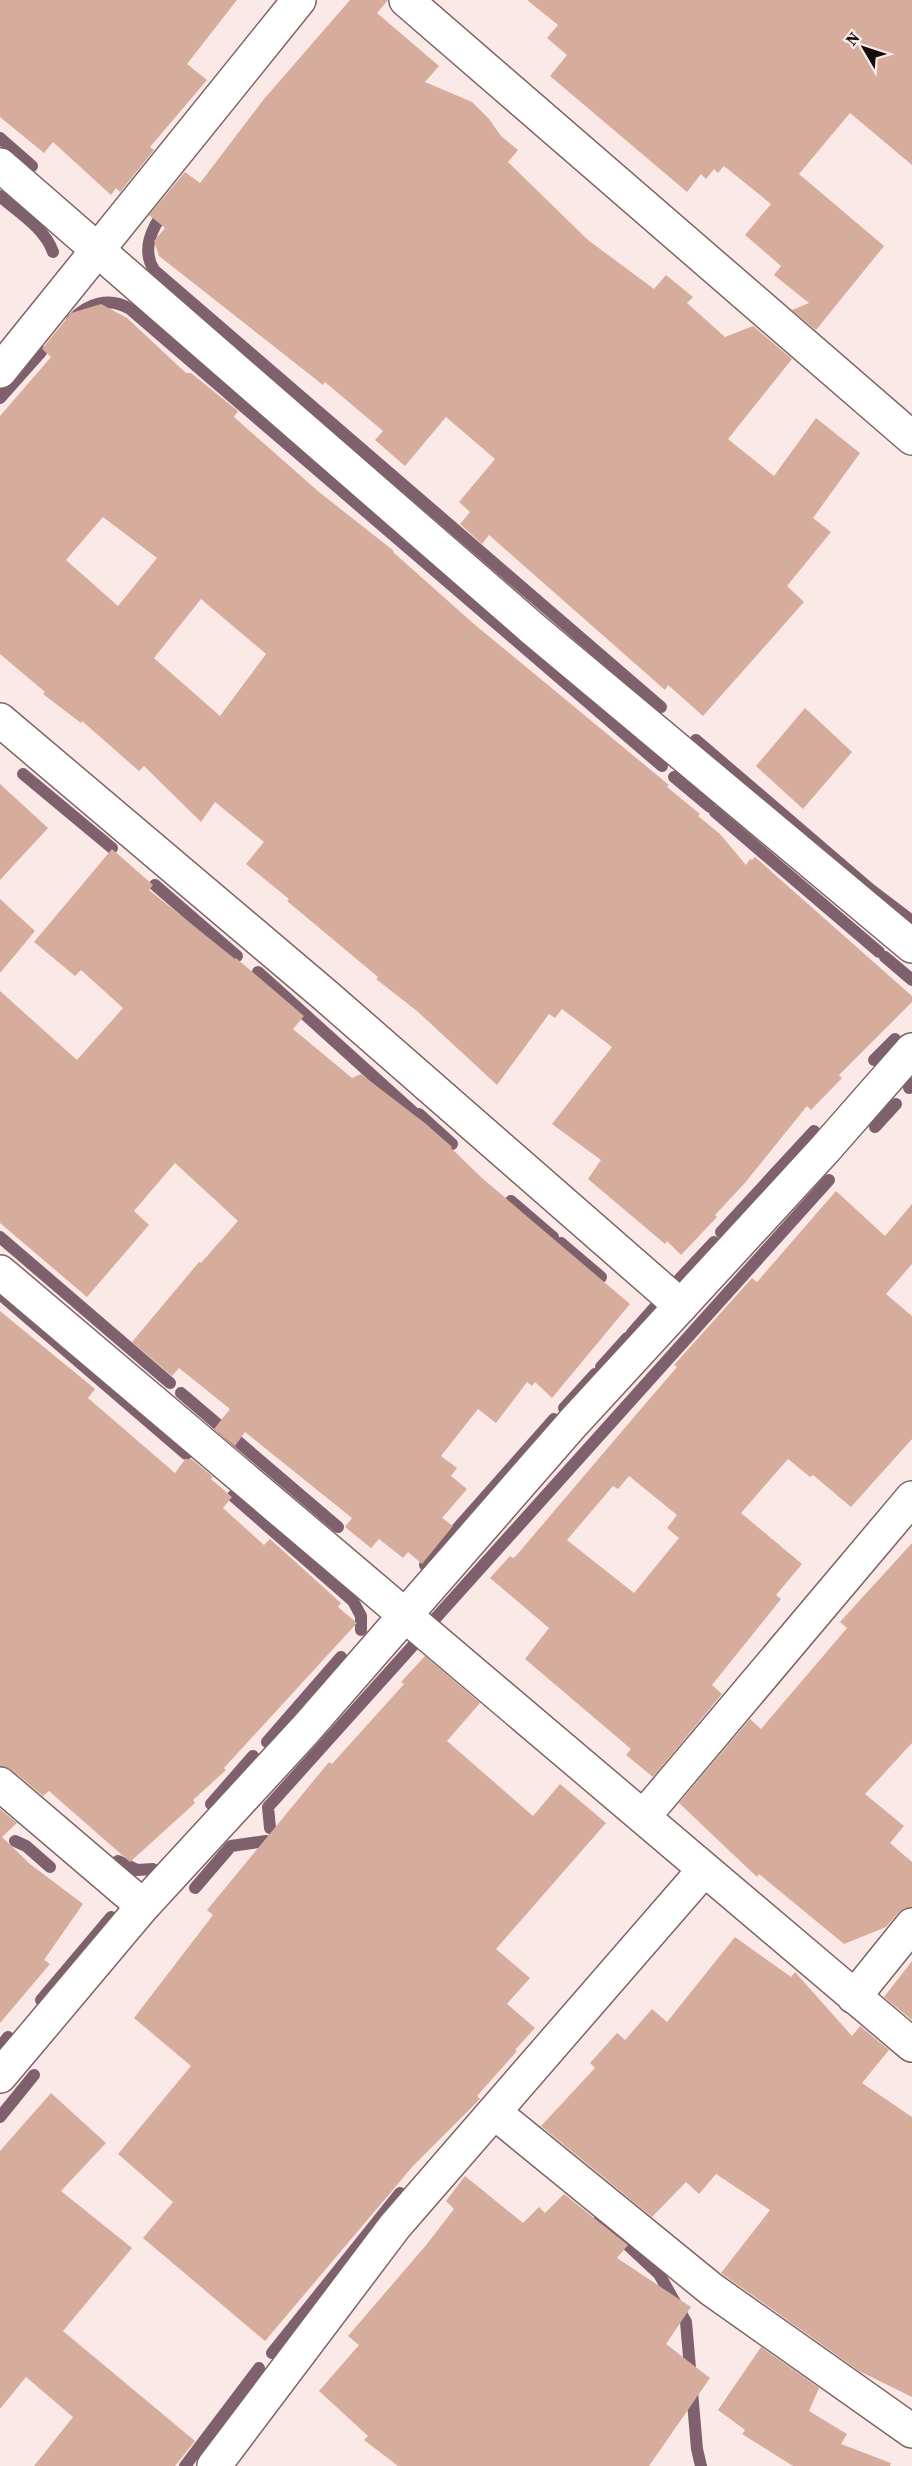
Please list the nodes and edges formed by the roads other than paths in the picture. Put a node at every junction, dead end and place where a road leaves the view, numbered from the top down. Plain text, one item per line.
1 (299, 0) edge
2 (406, 0) edge
3 (0, 165) edge
4 (97, 251) junction
5 (0, 371) edge
6 (912, 438) edge
7 (0, 720) edge
8 (912, 946) edge
9 (912, 1050) edge
10 (0, 1272) edge
11 (681, 1306) junction
12 (912, 1498) edge
13 (405, 1615) junction
14 (0, 1784) edge
15 (644, 1816) junction
16 (703, 1871) junction
17 (143, 1906) junction
18 (912, 1925) edge
19 (854, 1996) junction
20 (912, 2045) edge
21 (0, 2076) edge
22 (494, 2112) junction
23 (912, 2431) edge
24 (214, 2466) edge

1 - 4 street
2 - 6 street
3 - 4 street
4 - 5 street
4 - 8 street
7 - 11 street
9 - 11 street
10 - 13 street
11 - 13 street
12 - 15 street
13 - 15 street
13 - 17 street
14 - 17 street
15 - 16 street
16 - 19 street
16 - 22 street
17 - 21 street
18 - 19 street
19 - 20 street
22 - 23 street
22 - 24 street

